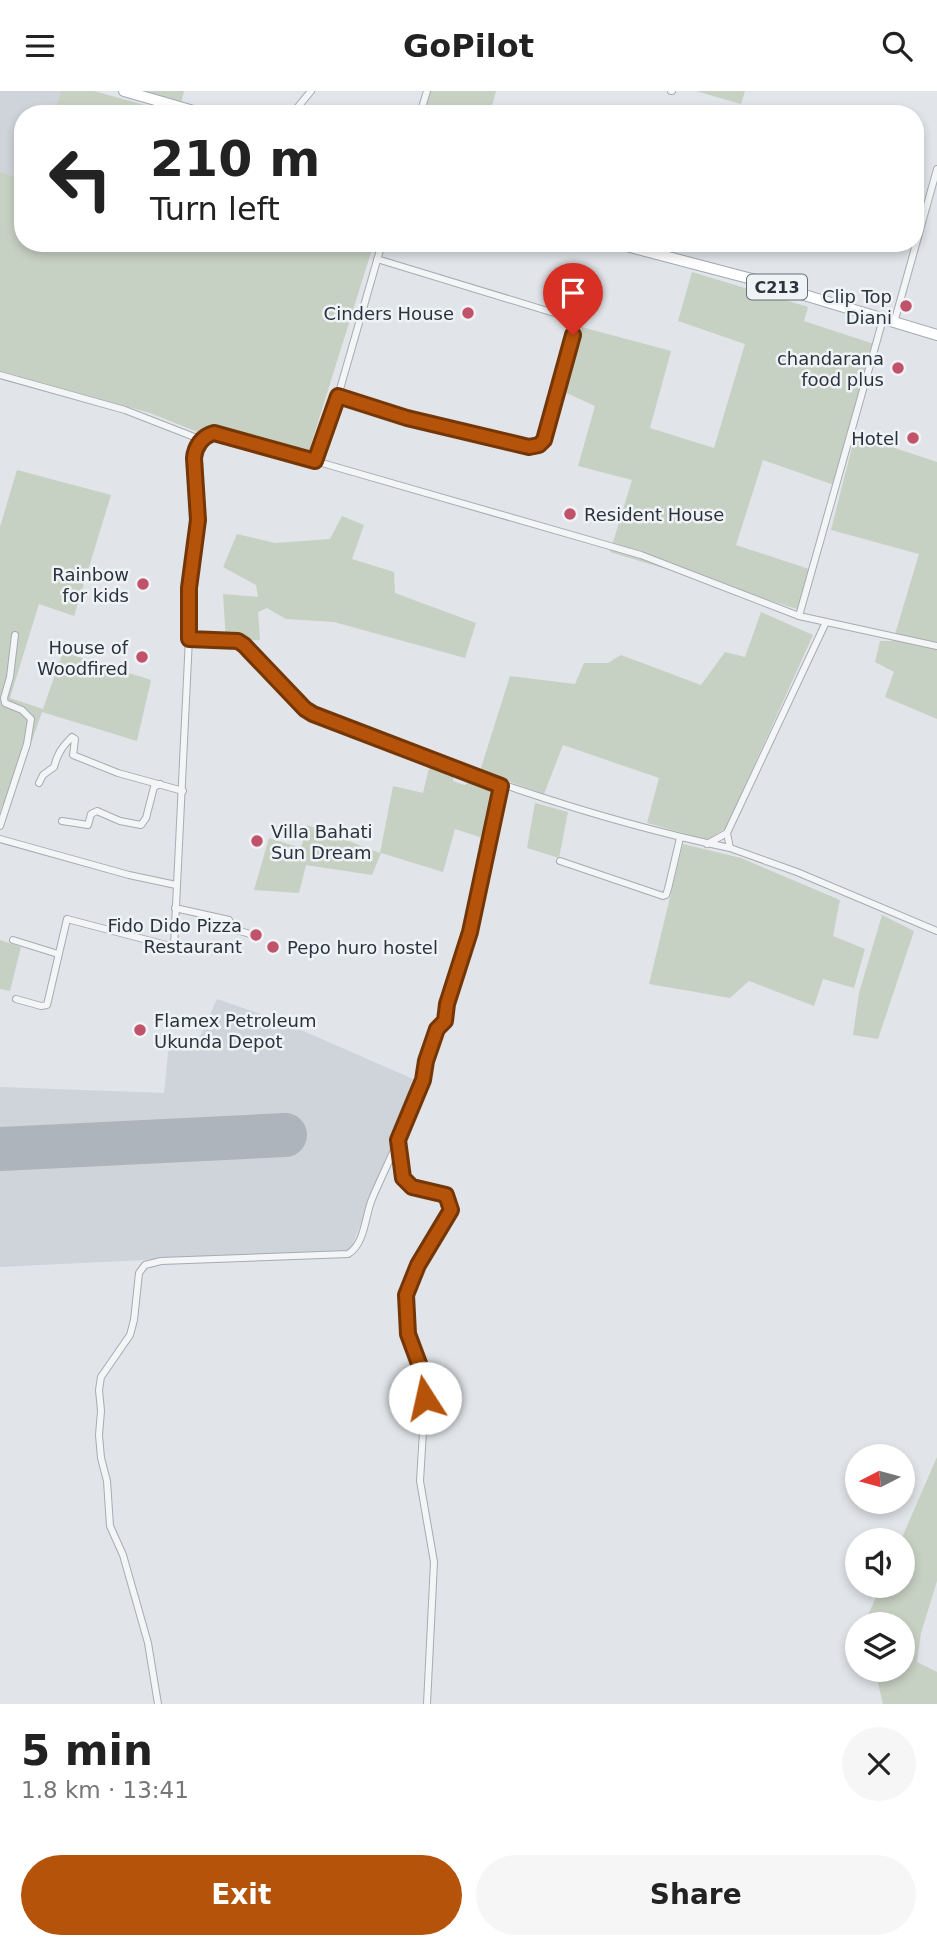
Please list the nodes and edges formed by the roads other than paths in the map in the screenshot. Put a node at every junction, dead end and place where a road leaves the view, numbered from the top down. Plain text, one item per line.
1 (124, 91) edge
2 (311, 91) edge
3 (173, 105) edge
4 (299, 105) edge
5 (937, 169) edge
6 (924, 209) edge
7 (379, 252) edge
8 (649, 252) edge
9 (910, 252) edge
10 (377, 259) junction
11 (888, 321) junction
12 (937, 335) edge
13 (0, 375) edge
14 (338, 396) junction
15 (202, 440) junction
16 (315, 461) junction
17 (799, 616) junction
18 (826, 622) junction
19 (15, 635) dead end
20 (189, 639) junction
21 (937, 646) edge
22 (40, 783) dead end
23 (162, 784) junction
24 (501, 786) junction
25 (183, 791) junction
26 (2, 810) edge
27 (62, 821) dead end
28 (0, 826) edge
29 (727, 833) junction
30 (680, 838) junction
31 (0, 839) edge
32 (707, 843) junction
33 (730, 848) junction
34 (560, 861) dead end
35 (177, 885) junction
36 (175, 908) junction
37 (937, 931) edge
38 (250, 934) dead end
39 (13, 940) dead end
40 (58, 954) junction
41 (16, 999) dead end
42 (398, 1140) junction
43 (158, 1704) edge
44 (426, 1704) edge

1 - 3 main road
2 - 4 street
5 - 6 street
7 - 10 street
8 - 11 main road, C213
9 - 11 street
10 - 14 street
10 - 14 street
11 - 12 main road, C213
11 - 17 street
13 - 15 street
14 - 16 street
15 - 16 street
15 - 20 street
16 - 17 street
17 - 18 street
18 - 21 street
18 - 29 street
19 - 26 street
20 - 24 street
20 - 25 street
22 - 23 street
23 - 25 street
23 - 27 street
24 - 30 street
24 - 42 street
25 - 35 street
26 - 28 street
29 - 32 street
29 - 33 street
30 - 32 street
30 - 34 street
31 - 35 street
32 - 33 street
33 - 37 street
35 - 36 street
36 - 38 street
36 - 40 street
39 - 40 street
40 - 41 street
42 - 43 street
42 - 44 street

